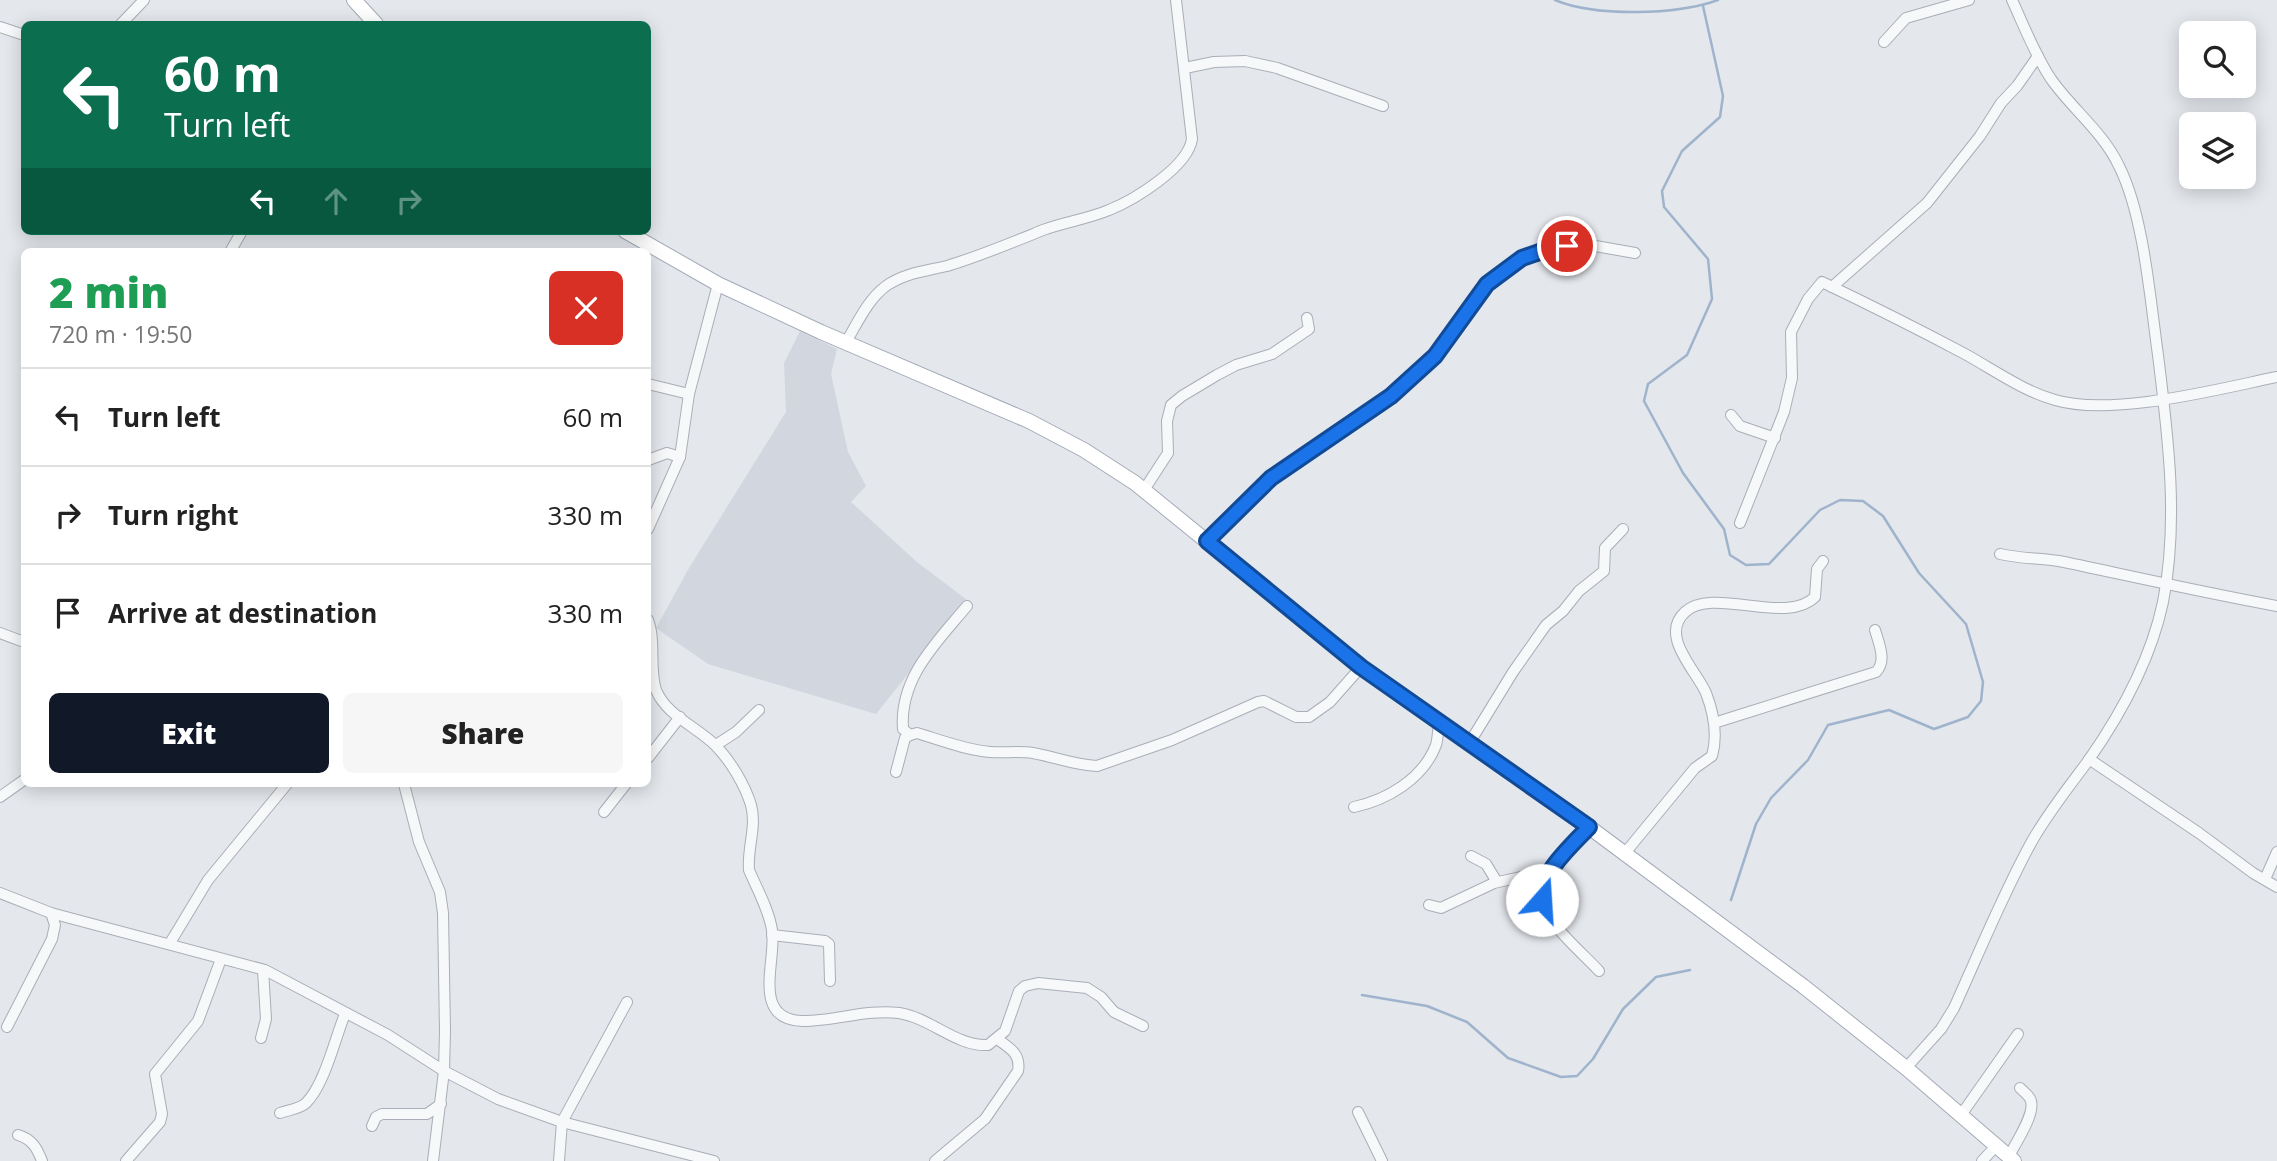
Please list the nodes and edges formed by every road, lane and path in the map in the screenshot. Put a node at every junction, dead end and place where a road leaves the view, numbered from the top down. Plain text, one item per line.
1 (144, 0) edge
2 (354, 0) edge
3 (1177, 0) edge
4 (1969, 0) edge
5 (2011, 0) edge
6 (124, 21) edge
7 (373, 21) edge
8 (0, 27) edge
9 (21, 34) edge
10 (1885, 41) dead end
11 (2038, 56) junction
12 (1185, 68) junction
13 (1383, 106) dead end
14 (632, 235) edge
15 (1636, 253) dead end
16 (718, 284) junction
17 (1832, 287) junction
18 (1307, 318) dead end
19 (846, 342) junction
20 (2277, 377) edge
21 (651, 385) edge
22 (689, 394) junction
23 (2163, 400) junction
24 (1731, 415) dead end
25 (1775, 438) junction
26 (680, 457) junction
27 (651, 459) edge
28 (1144, 490) junction
29 (651, 521) edge
30 (1740, 523) dead end
31 (1623, 529) dead end
32 (1207, 541) junction
33 (2000, 554) dead end
34 (1823, 561) dead end
35 (2166, 583) junction
36 (967, 606) dead end
37 (2277, 606) edge
38 (1875, 630) dead end
39 (0, 633) edge
40 (21, 641) edge
41 (651, 646) edge
42 (1361, 667) junction
43 (759, 710) dead end
44 (680, 717) junction
45 (1439, 723) junction
46 (1714, 723) junction
47 (910, 734) junction
48 (1470, 742) junction
49 (716, 745) junction
50 (651, 754) edge
51 (2089, 759) junction
52 (896, 772) dead end
53 (21, 782) edge
54 (285, 787) edge
55 (405, 787) edge
56 (624, 787) edge
57 (0, 797) edge
58 (1354, 807) dead end
59 (604, 812) dead end
60 (1589, 827) junction
61 (2277, 852) edge
62 (1625, 853) junction
63 (1471, 856) dead end
64 (1557, 862) junction
65 (2265, 879) junction
66 (1497, 882) junction
67 (2277, 887) edge
68 (0, 893) edge
69 (1429, 905) dead end
70 (51, 913) junction
71 (772, 935) junction
72 (170, 943) junction
73 (220, 959) junction
74 (262, 970) junction
75 (1599, 971) dead end
76 (830, 981) dead end
77 (627, 1002) dead end
78 (345, 1014) junction
79 (1143, 1026) dead end
80 (7, 1027) dead end
81 (2018, 1034) dead end
82 (261, 1038) dead end
83 (997, 1039) junction
84 (1906, 1068) junction
85 (444, 1071) junction
86 (2020, 1088) dead end
87 (441, 1104) junction
88 (1358, 1112) dead end
89 (280, 1113) dead end
90 (1961, 1115) junction
91 (562, 1122) junction
92 (372, 1126) dead end
93 (18, 1135) dead end
94 (1996, 1146) junction
95 (2011, 1159) edge
96 (43, 1161) edge
97 (126, 1161) edge
98 (433, 1161) edge
99 (559, 1161) edge
100 (714, 1161) edge
101 (935, 1161) edge
102 (1382, 1161) edge
103 (1982, 1161) edge

1 - 6 street
2 - 7 main road
3 - 12 street
4 - 10 street
5 - 11 street
8 - 9 street
11 - 17 street
11 - 23 street
12 - 13 street
12 - 19 street
14 - 16 main road
15 - 32 street
16 - 19 main road
16 - 22 street
17 - 23 street
17 - 25 street
18 - 28 street
19 - 28 main road
20 - 23 street
21 - 22 street
22 - 26 street
23 - 35 street
24 - 25 street
25 - 30 street
26 - 27 street
26 - 29 street
28 - 32 main road
31 - 48 street
32 - 42 main road
33 - 35 street
34 - 46 street
35 - 37 street
35 - 51 street
36 - 47 street
38 - 46 street
39 - 40 street
41 - 44 street
42 - 45 main road
42 - 47 street
43 - 49 street
44 - 49 street
44 - 50 street
45 - 48 main road
45 - 58 street
46 - 62 street
47 - 52 street
48 - 60 main road
49 - 71 street
51 - 65 street
51 - 84 street
53 - 57 street
54 - 72 street
55 - 85 street
56 - 59 street
60 - 62 main road
60 - 64 street
61 - 65 street
62 - 84 main road
63 - 66 street
64 - 66 street
64 - 75 street
65 - 67 street
66 - 69 street
68 - 70 street
70 - 72 street
70 - 80 street
71 - 76 street
71 - 83 street
72 - 73 street
73 - 74 street
73 - 97 street
74 - 78 street
74 - 82 street
77 - 91 street
78 - 85 street
78 - 89 street
79 - 83 street
81 - 90 street
83 - 101 street
84 - 90 main road
85 - 87 street
85 - 91 street
86 - 95 street
87 - 92 street
87 - 98 street
88 - 102 street
90 - 94 main road
91 - 99 street
91 - 100 street
93 - 96 street
94 - 95 main road
94 - 103 street

